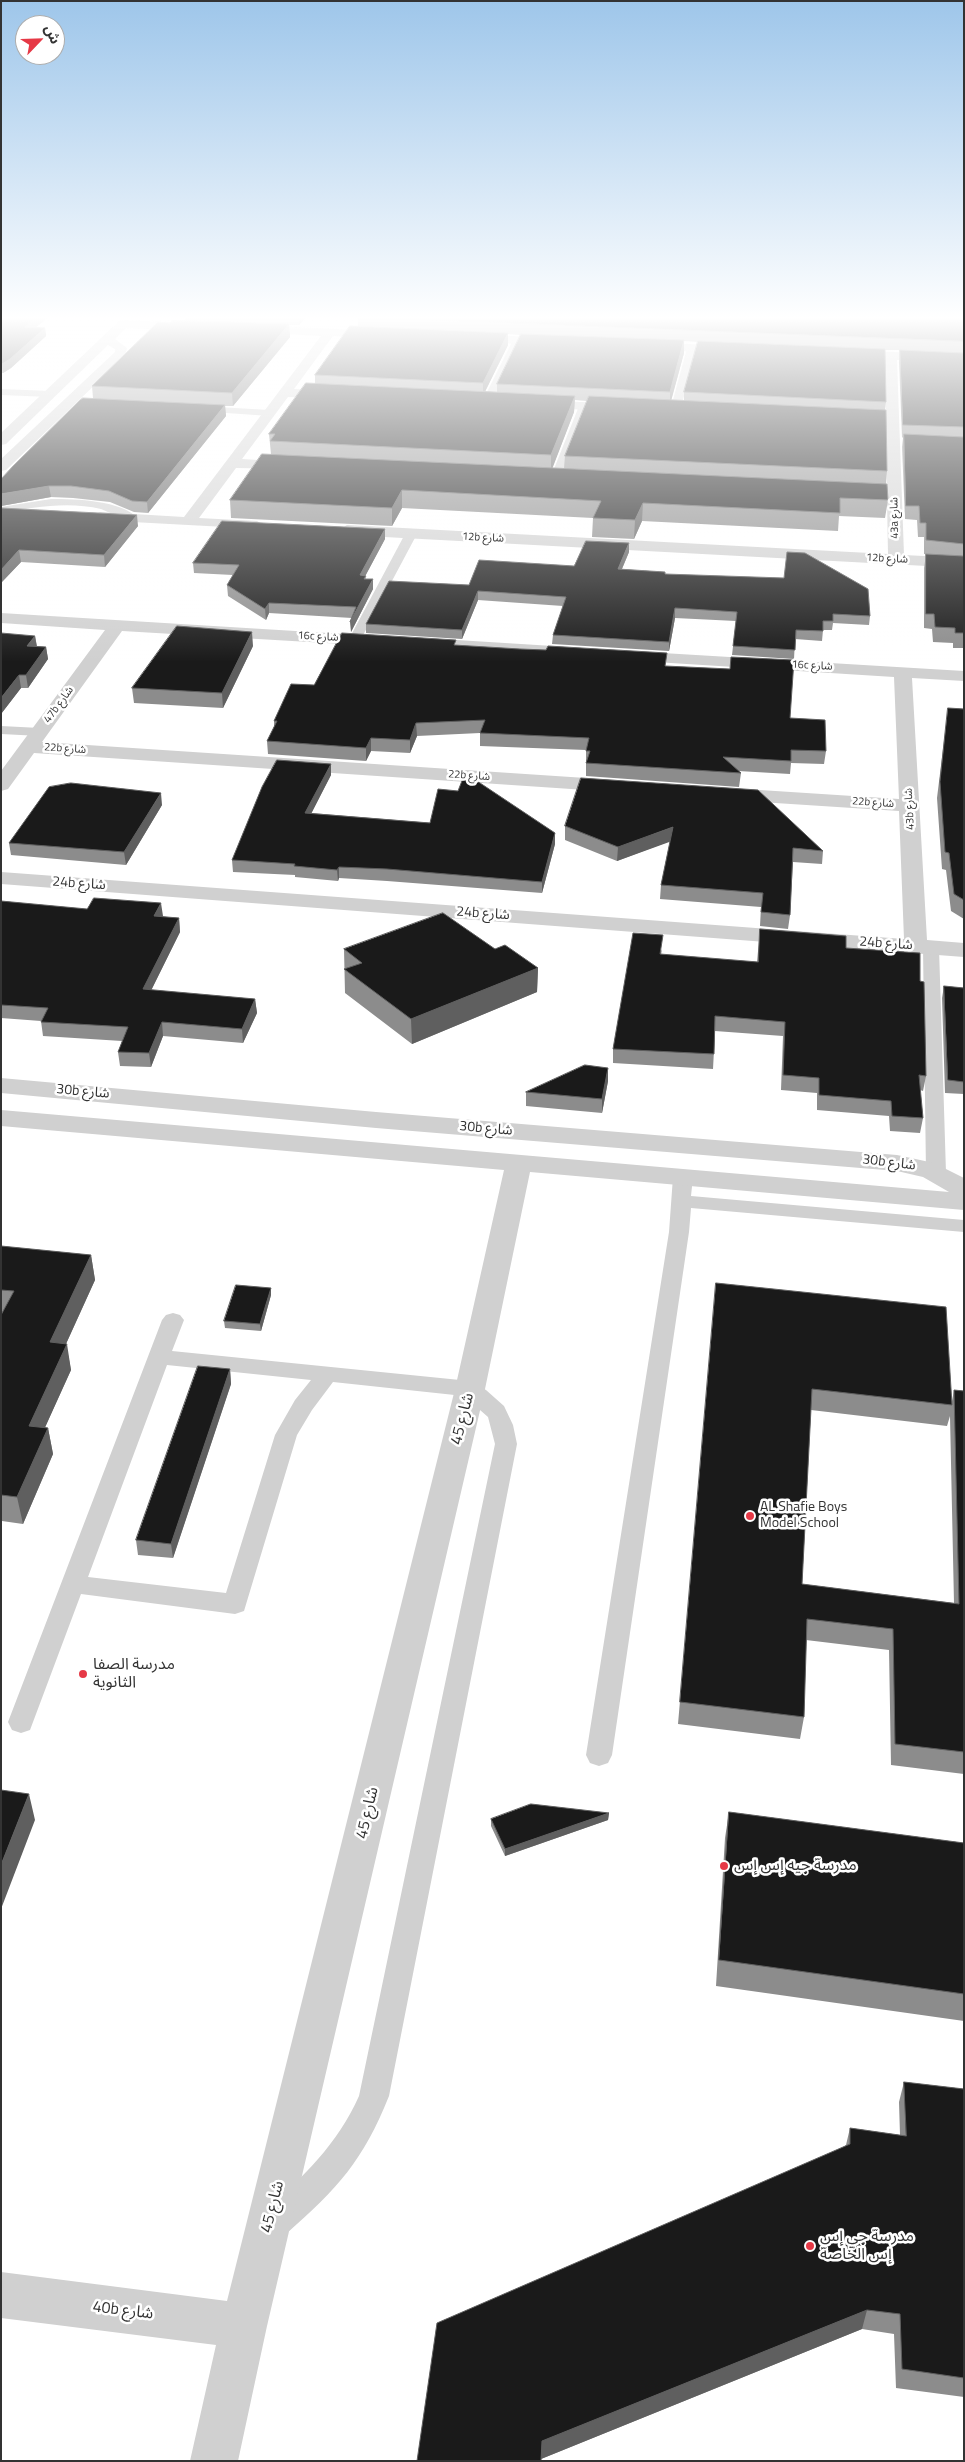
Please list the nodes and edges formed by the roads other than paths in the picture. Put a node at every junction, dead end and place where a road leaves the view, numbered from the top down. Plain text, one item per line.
1 (40, 433) edge
2 (255, 433) edge
3 (571, 433) edge
4 (895, 433) edge
5 (232, 463) junction
6 (300, 466) edge
7 (1, 467) edge
8 (550, 479) joint
9 (574, 480) edge
10 (836, 493) edge
11 (894, 496) junction
12 (1, 511) edge
13 (345, 516) edge
14 (188, 522) junction
15 (269, 522) edge
16 (331, 530) edge
17 (411, 534) junction
18 (833, 556) junction
19 (896, 560) junction
20 (962, 563) edge
21 (1, 618) edge
22 (117, 625) junction
23 (354, 639) junction
24 (394, 642) edge
25 (444, 644) edge
26 (584, 653) edge
27 (614, 655) edge
28 (903, 672) junction
29 (964, 676) edge
30 (1, 730) edge
31 (34, 739) junction
32 (1, 785) edge
33 (632, 787) edge
34 (712, 792) edge
35 (910, 806) junction
36 (1, 878) edge
37 (924, 947) junction
38 (964, 950) edge
39 (1, 1084) edge
40 (1, 1118) edge
41 (518, 1165) junction
42 (936, 1173) junction
43 (682, 1189) junction
44 (964, 1191) edge
45 (964, 1202) edge
46 (964, 1226) edge
47 (173, 1320) dead end
48 (160, 1357) junction
49 (328, 1373) junction
50 (470, 1389) junction
51 (73, 1584) junction
52 (21, 1722) dead end
53 (599, 1755) dead end
54 (268, 2230) junction
55 (1, 2295) edge
56 (244, 2326) junction
57 (214, 2461) edge

1 - 7 street
2 - 5 street
3 - 8 lane
4 - 11 street, 43a شارع
5 - 6 street
5 - 14 street
8 - 9 street
10 - 11 street
11 - 19 street, 43a شارع
12 - 14 street
13 - 18 street
14 - 15 street
16 - 17 street, 12b شارع
17 - 18 street, 12b شارع
17 - 23 lane
18 - 19 street, 12b شارع
19 - 20 street, 12b شارع
21 - 22 street, 16c شارع
22 - 23 street, 16c شارع
22 - 31 street, 47b شارع
23 - 24 street, 16c شارع
25 - 26 street
27 - 28 street, 16c شارع
28 - 29 street, 16c شارع
28 - 35 street, 43b شارع
30 - 31 lane
31 - 32 street, 47b شارع
31 - 33 street, 22b شارع
34 - 35 street, 22b شارع
35 - 37 street, 43b شارع
36 - 37 street, 24b شارع
37 - 38 street, 24b شارع
37 - 42 lane
39 - 42 street, 30b شارع
40 - 41 street
41 - 43 street
41 - 50 street, شارع 45
42 - 44 street, 30b شارع
43 - 45 street
43 - 46 lane
43 - 53 lane
47 - 48 lane
48 - 49 lane
48 - 51 lane
49 - 50 lane
49 - 51 lane
50 - 54 street, شارع 45
50 - 54 lane
51 - 52 lane
54 - 56 street, شارع 45
55 - 56 street, 40b شارع
56 - 57 street, شارع 45

